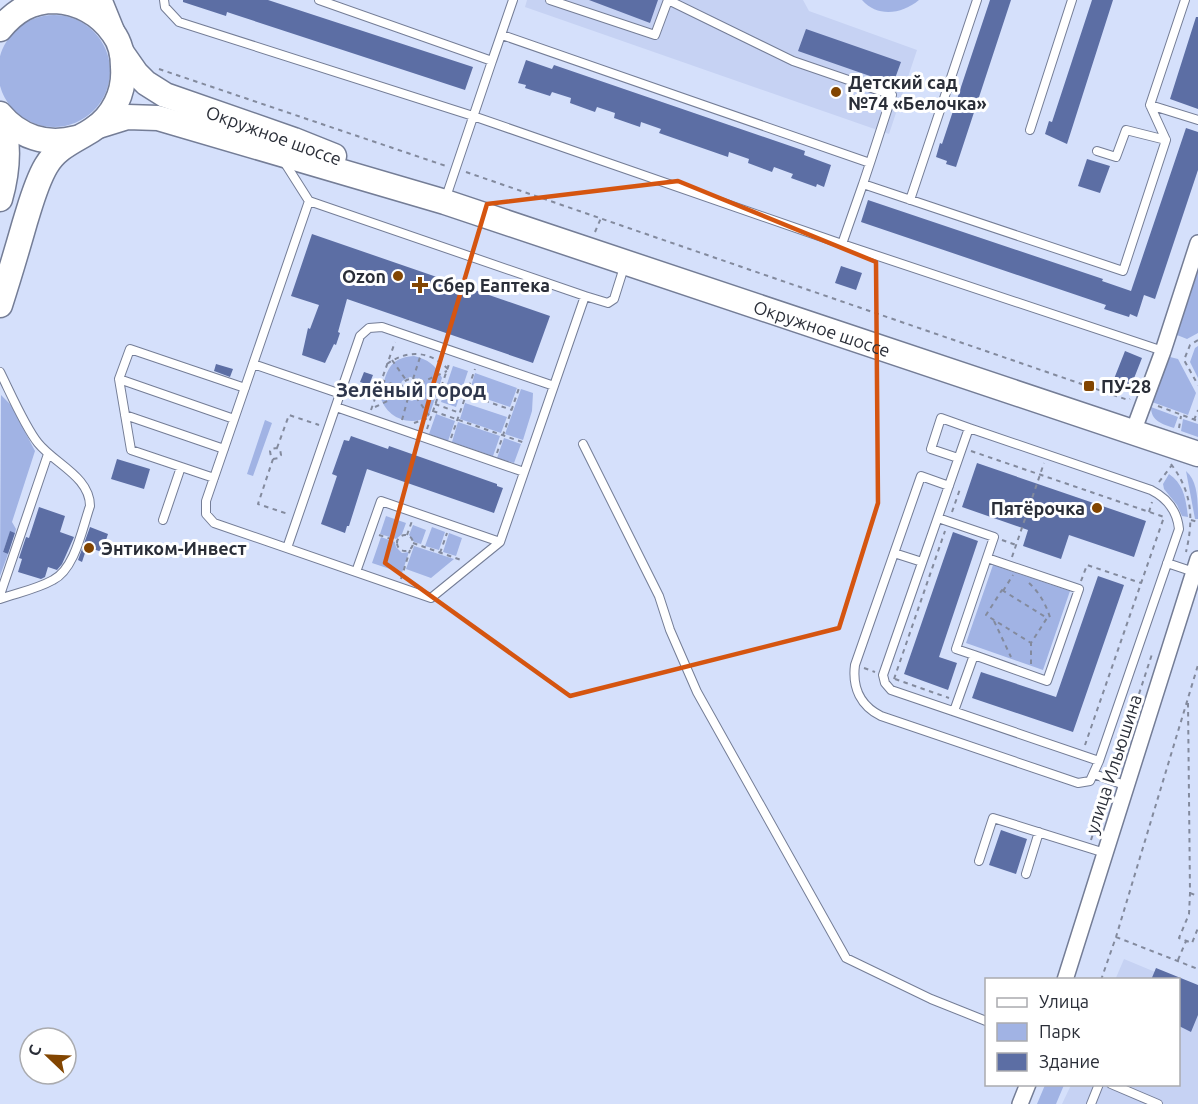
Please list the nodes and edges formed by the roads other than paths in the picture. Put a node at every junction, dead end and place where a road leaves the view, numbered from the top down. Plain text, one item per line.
1 (101, 0) edge
2 (164, 0) edge
3 (319, 0) edge
4 (513, 0) edge
5 (550, 0) edge
6 (977, 0) edge
7 (1072, 0) edge
8 (1185, 0) edge
9 (34, 2) edge
10 (0, 29) edge
11 (502, 35) junction
12 (118, 42) junction
13 (492, 61) junction
14 (1150, 105) junction
15 (1, 115) edge
16 (473, 116) junction
17 (1198, 120) edge
18 (1030, 130) dead end
19 (89, 131) junction
20 (1166, 140) junction
21 (1096, 151) dead end
22 (280, 155) junction
23 (870, 163) junction
24 (863, 184) junction
25 (1, 196) edge
26 (910, 200) junction
27 (309, 201) junction
28 (445, 202) junction
29 (1198, 243) edge
30 (842, 244) junction
31 (626, 263) junction
32 (585, 296) junction
33 (0, 305) edge
34 (1163, 351) junction
35 (253, 364) junction
36 (0, 372) edge
37 (119, 379) junction
38 (554, 386) junction
39 (245, 388) junction
40 (341, 394) junction
41 (336, 407) junction
42 (125, 415) junction
43 (234, 419) junction
44 (969, 428) junction
45 (1133, 432) junction
46 (583, 444) dead end
47 (224, 449) junction
48 (48, 454) junction
49 (1198, 454) edge
50 (958, 459) junction
51 (182, 467) junction
52 (524, 472) junction
53 (214, 478) junction
54 (949, 486) junction
55 (938, 518) junction
56 (163, 520) dead end
57 (500, 542) junction
58 (287, 548) junction
59 (894, 553) junction
60 (987, 558) junction
61 (922, 562) junction
62 (1167, 563) junction
63 (1191, 566) edge
64 (356, 572) junction
65 (0, 597) edge
66 (974, 655) junction
67 (954, 711) junction
68 (1099, 761) junction
69 (1094, 774) junction
70 (1127, 786) junction
71 (1039, 832) junction
72 (1106, 853) junction
73 (979, 861) dead end
74 (1026, 874) dead end
75 (1066, 978) edge
76 (985, 1020) edge
77 (1027, 1086) edge
78 (1098, 1086) edge
79 (1116, 1086) edge
80 (1020, 1104) edge
81 (1091, 1104) edge
82 (1158, 1104) edge

1 - 12 main road
2 - 16 lane
3 - 13 lane
4 - 11 lane
5 - 23 lane
6 - 26 lane
7 - 18 lane
8 - 14 lane
9 - 10 main road
9 - 12 main road, Окружное шоссе
11 - 13 lane
11 - 23 lane
12 - 19 main road
12 - 28 main road, Окружное шоссе
13 - 16 lane
14 - 17 lane
14 - 20 lane
15 - 19 main road
15 - 25 main road
16 - 28 lane
16 - 30 lane
19 - 22 main road, Окружное шоссе
19 - 33 main road
20 - 21 lane
20 - 26 lane
22 - 27 lane
22 - 28 main road, Окружное шоссе
23 - 24 lane
24 - 26 lane
24 - 30 lane
27 - 32 lane
27 - 35 lane
28 - 31 main road, Окружное шоссе
29 - 34 street
30 - 34 lane
31 - 32 lane
31 - 45 main road, Окружное шоссе
32 - 38 lane
34 - 45 street
35 - 39 lane
35 - 40 lane
36 - 48 lane
37 - 39 lane
37 - 42 lane
37 - 43 lane
38 - 40 lane
38 - 52 lane
39 - 43 lane
40 - 41 lane
41 - 52 lane
41 - 58 lane
42 - 47 lane
42 - 51 lane
43 - 47 lane
44 - 50 lane
44 - 50 lane
44 - 62 lane
45 - 49 main road, Окружное шоссе
46 - 76 lane
47 - 53 lane
48 - 65 lane
48 - 65 lane
50 - 54 lane
51 - 53 lane
51 - 56 lane
52 - 57 lane
53 - 58 lane
54 - 55 lane
54 - 59 lane
55 - 60 lane
55 - 61 lane
57 - 64 lane
57 - 64 lane
58 - 64 lane
59 - 61 lane
59 - 69 lane
60 - 66 lane
60 - 66 lane
61 - 67 lane
62 - 63 lane
62 - 68 lane
63 - 70 street, улица Ильюшина
66 - 67 lane
67 - 68 lane
68 - 69 lane
69 - 70 lane
70 - 72 street, улица Ильюшина
71 - 72 lane
71 - 73 lane
71 - 74 lane
72 - 75 street, улица Ильюшина
77 - 80 street
78 - 81 lane
79 - 82 lane

